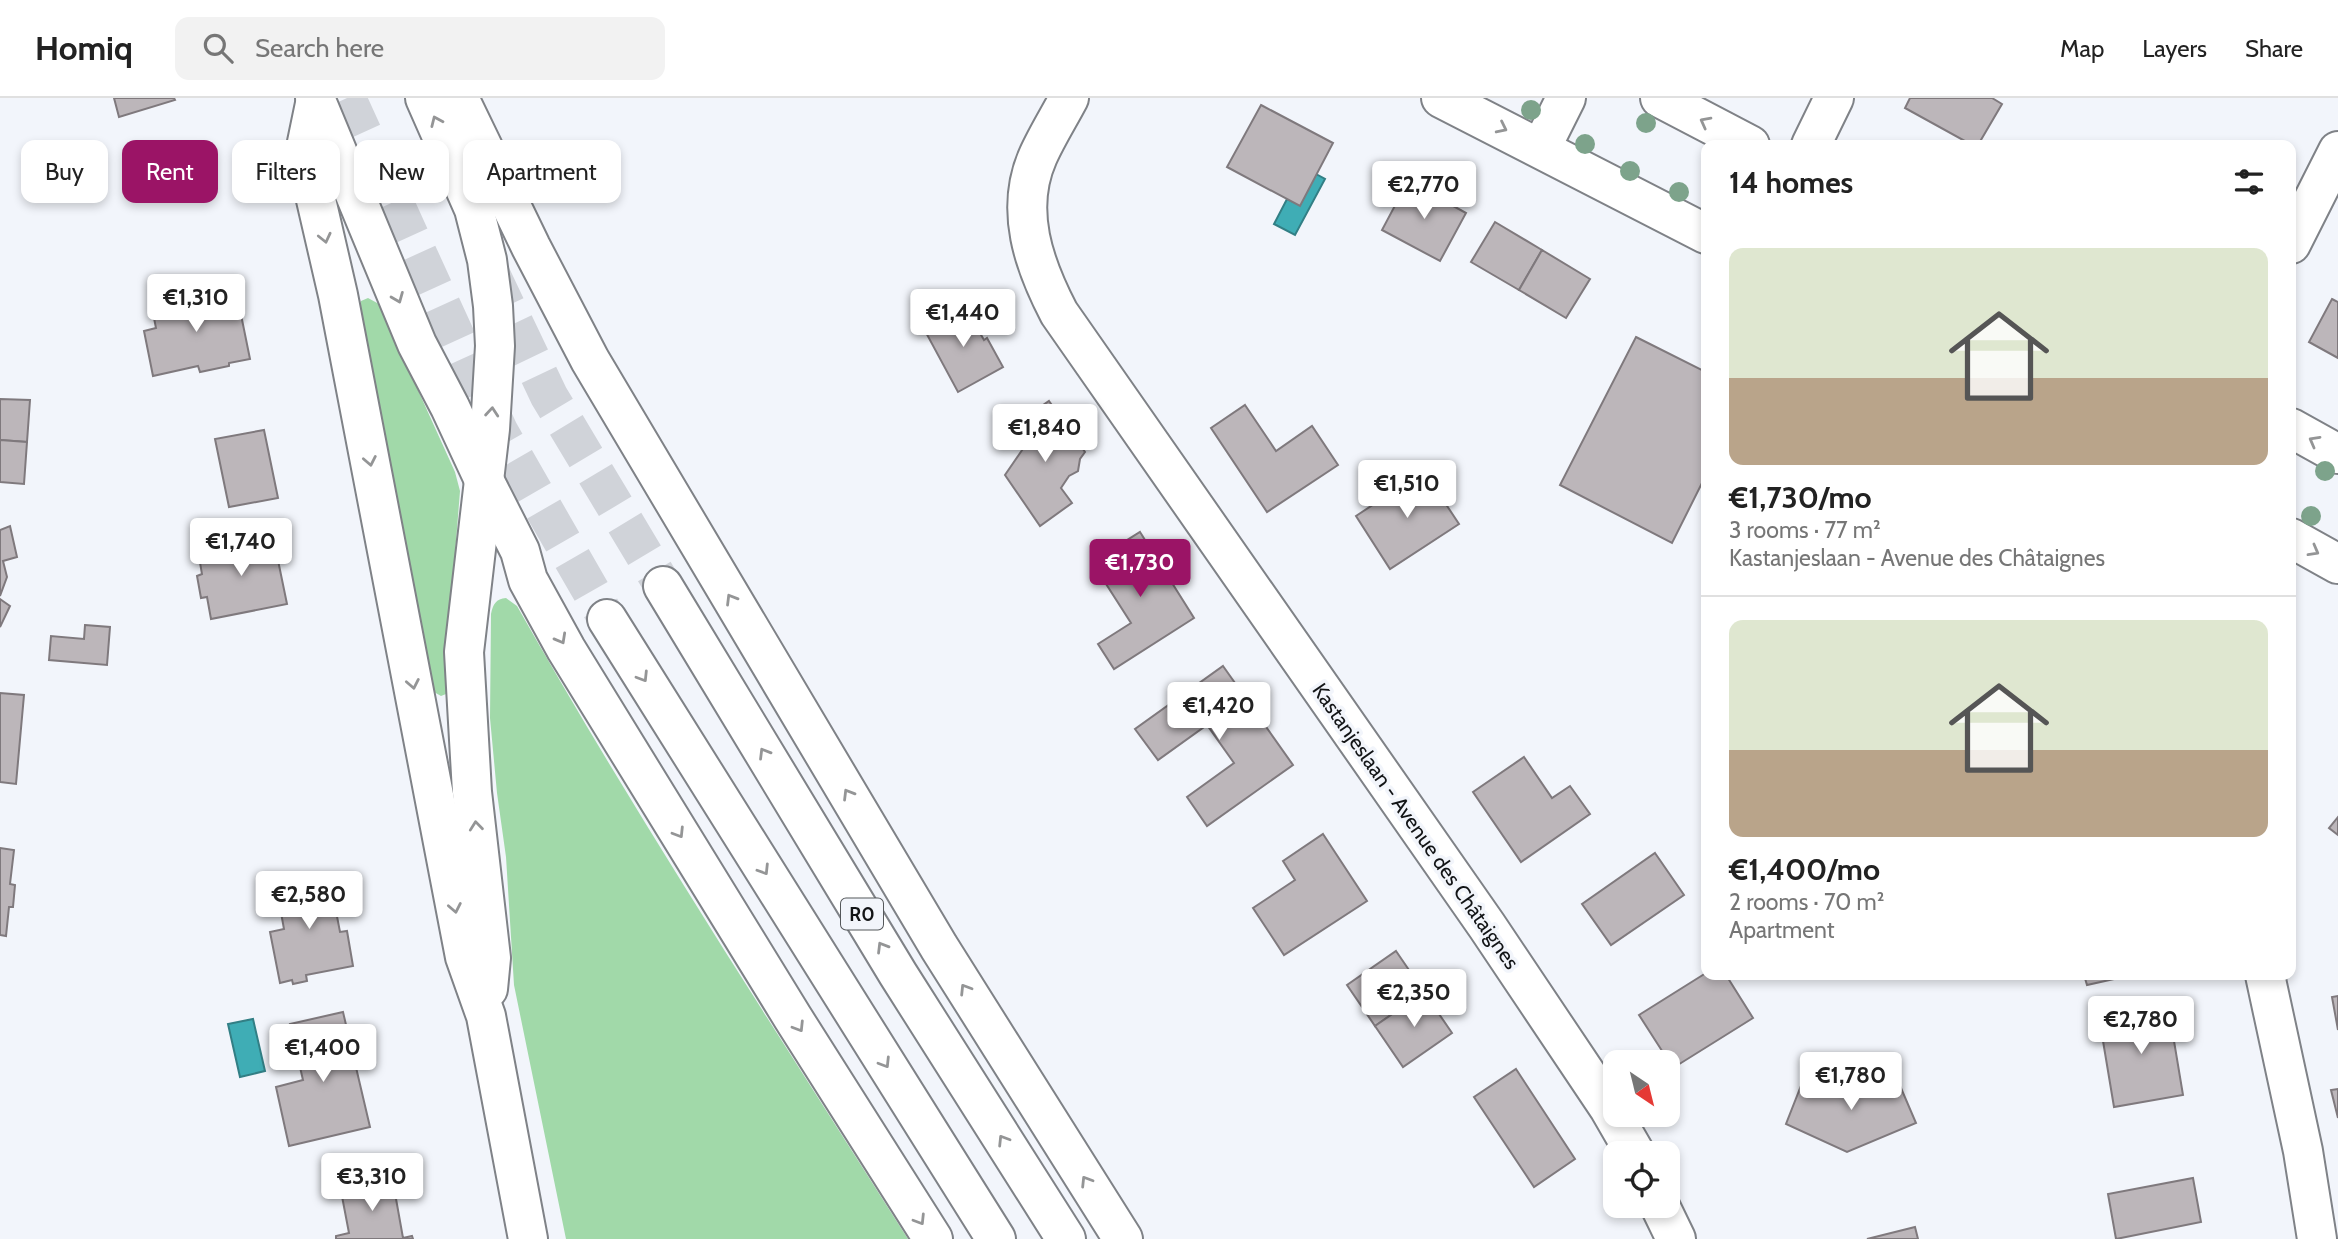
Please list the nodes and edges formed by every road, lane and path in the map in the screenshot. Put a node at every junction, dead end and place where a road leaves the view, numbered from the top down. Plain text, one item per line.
1 (425, 98) edge
2 (459, 98) edge
3 (1069, 98) edge
4 (1441, 98) edge
5 (1566, 98) edge
6 (1660, 98) edge
7 (1835, 98) edge
8 (315, 99) edge
9 (1740, 140) edge
10 (1814, 140) edge
11 (1541, 148) junction
12 (2338, 151) edge
13 (1701, 231) edge
14 (2296, 234) edge
15 (2296, 431) edge
16 (2338, 454) edge
17 (484, 480) junction
18 (2296, 541) edge
19 (2338, 564) edge
20 (528, 580) junction
21 (663, 586) tunnel mouth
22 (470, 595) junction
23 (607, 619) tunnel mouth
24 (2266, 980) edge
25 (486, 1016) junction
26 (1628, 1141) edge
27 (1665, 1218) edge
28 (528, 1239) edge
29 (933, 1239) edge
30 (996, 1239) edge
31 (1066, 1239) edge
32 (1123, 1239) edge
33 (1675, 1239) edge
34 (2318, 1239) edge

17 -> 1 main road
32 -> 2 main road
3 - 26 main road, Kastanjeslaan - Avenue des Châtaignes
4 -> 11 main road
5 - 11 main road
9 -> 6 main road
7 - 10 main road
8 -> 17 main road
8 -> 25 main road
11 - 13 main road
12 - 14 main road
16 -> 15 main road
17 - 20 main road
17 - 22 main road
18 -> 19 main road
20 - 22 main road
20 -> 29 main road
31 -> 21 main road, R0
25 -> 22 main road
23 -> 30 main road
24 - 34 main road
25 - 28 main road
27 - 33 main road

